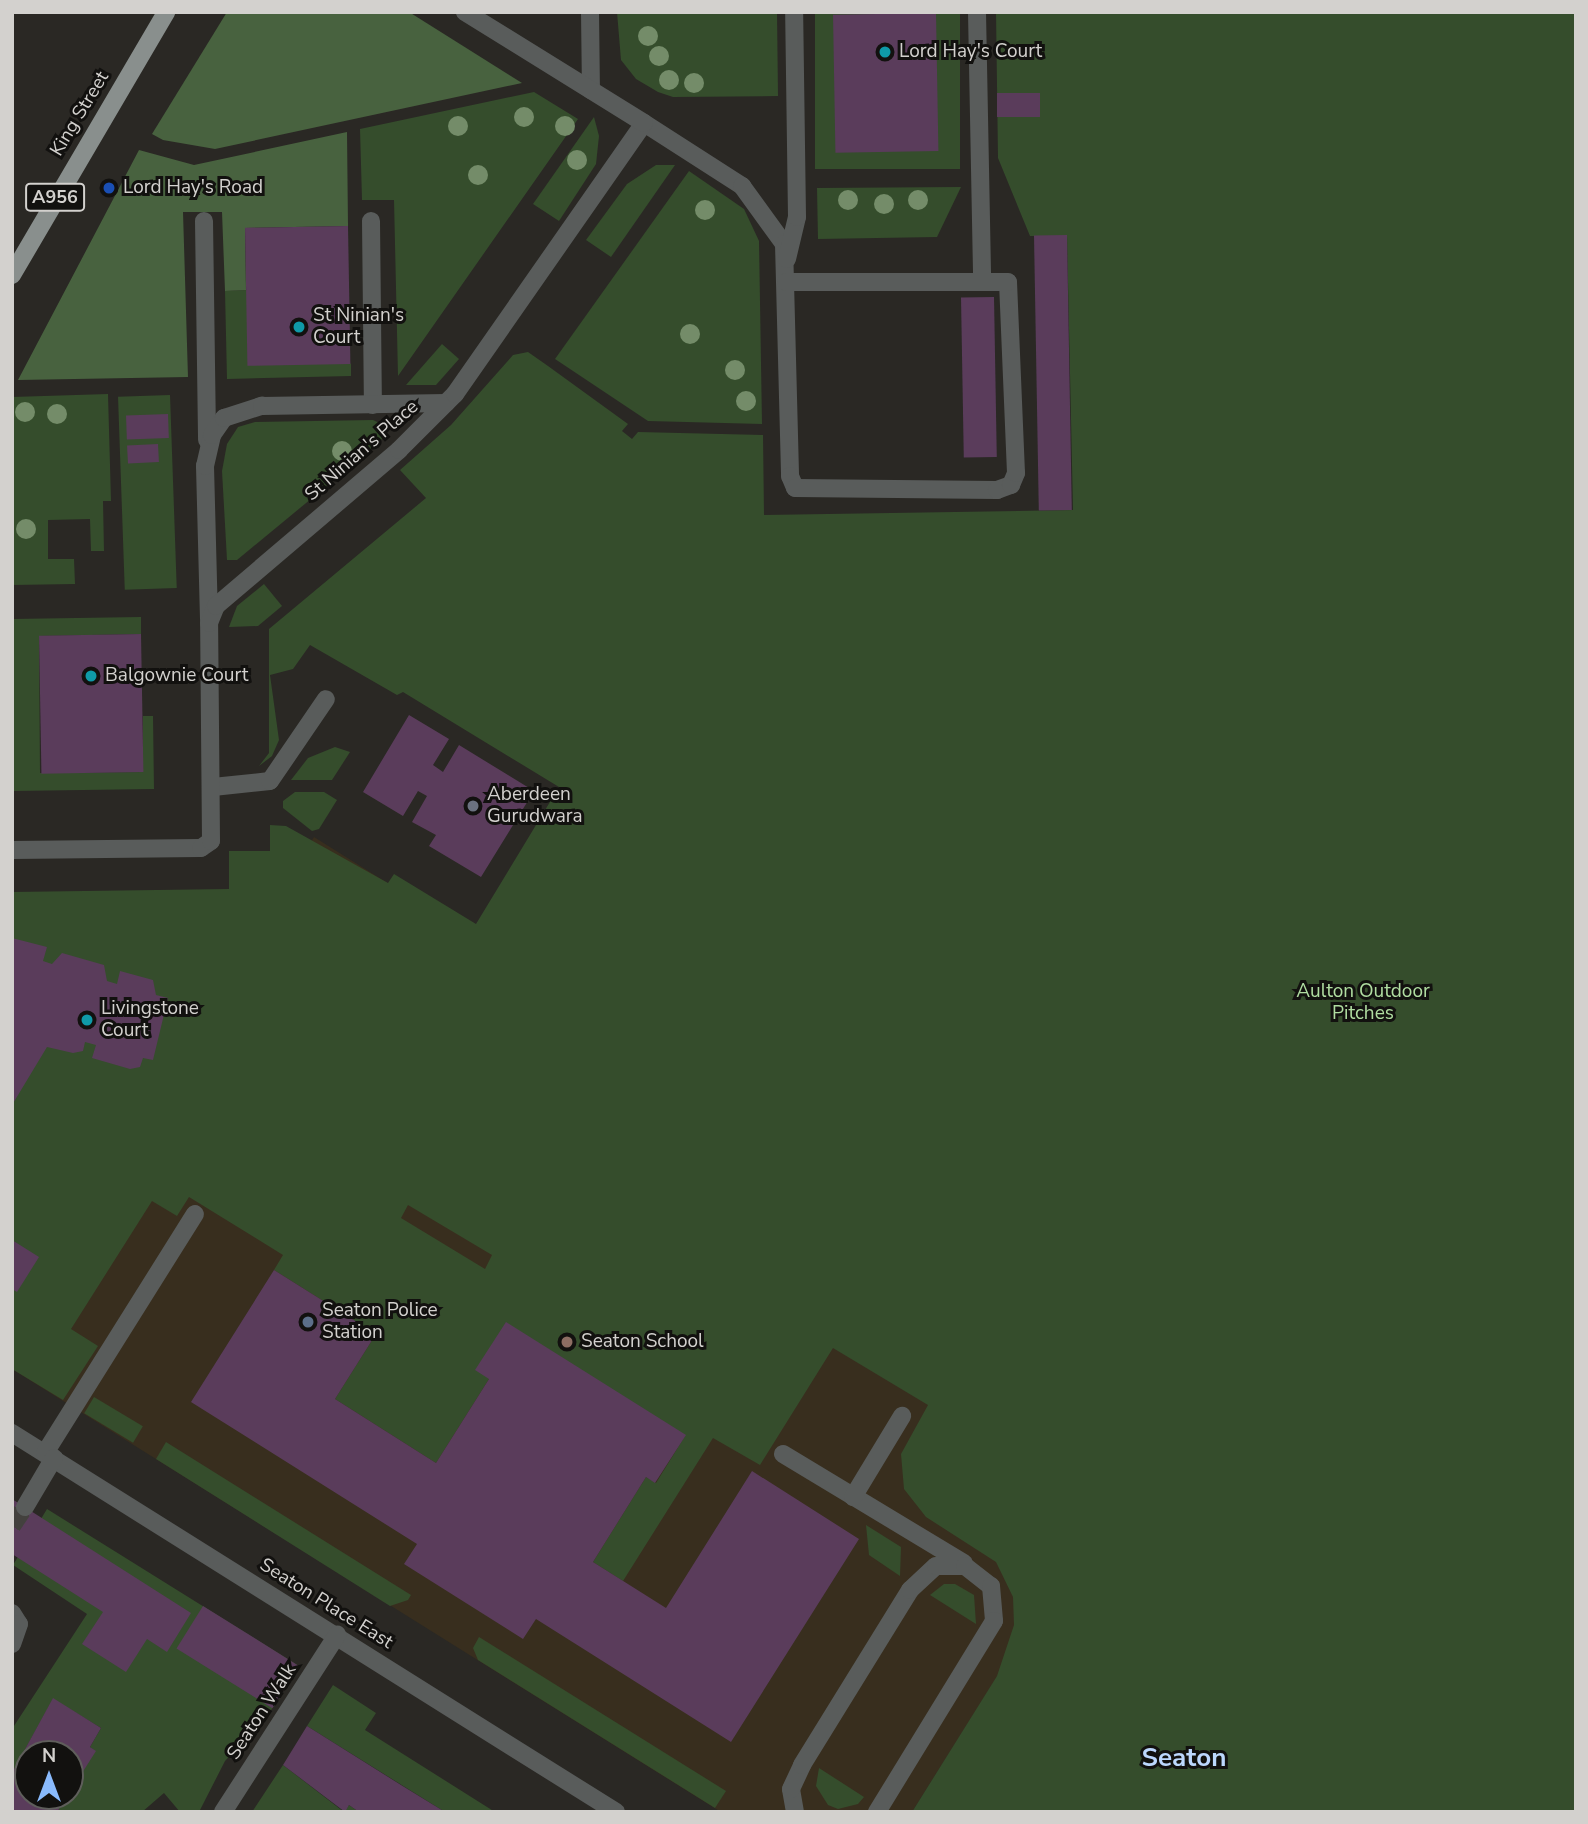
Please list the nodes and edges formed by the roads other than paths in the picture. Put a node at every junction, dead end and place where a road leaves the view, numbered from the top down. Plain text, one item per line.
1 (166, 12) edge
2 (465, 12) edge
3 (590, 12) edge
4 (794, 12) edge
5 (977, 12) edge
6 (591, 90) junction
7 (645, 123) junction
8 (204, 221) dead end
9 (371, 221) dead end
10 (786, 261) junction
11 (12, 275) edge
12 (982, 279) junction
13 (786, 282) junction
14 (446, 403) junction
15 (373, 405) junction
16 (207, 450) junction
17 (209, 623) junction
18 (326, 699) dead end
19 (213, 787) junction
20 (12, 849) edge
21 (195, 1214) dead end
22 (902, 1416) dead end
23 (12, 1433) edge
24 (783, 1454) dead end
25 (49, 1455) junction
26 (853, 1497) junction
27 (24, 1507) tunnel mouth
28 (976, 1571) junction
29 (12, 1613) edge
30 (337, 1635) junction
31 (12, 1644) edge
32 (223, 1812) edge
33 (616, 1812) edge
34 (795, 1812) edge
35 (877, 1812) edge

1 - 11 main road, King Street / A956
2 - 6 street
3 - 6 street
4 - 10 street
5 - 12 street
6 - 7 street
7 - 10 street
7 - 14 street, St Ninian's Place
8 - 16 street
9 - 15 street
10 - 13 street
12 - 13 street
12 - 13 street
14 - 15 street
14 - 17 street, St Ninian's Place
15 - 16 street
16 - 17 street
17 - 19 street
18 - 19 street
19 - 20 street
21 - 25 street
22 - 26 street
23 - 25 street, Seaton Place East
24 - 26 street
25 - 27 street
25 - 30 street, Seaton Place East
26 - 28 street
28 - 34 street
28 - 35 street
29 - 31 street
30 - 32 street, Seaton Walk
30 - 33 street, Seaton Place East

